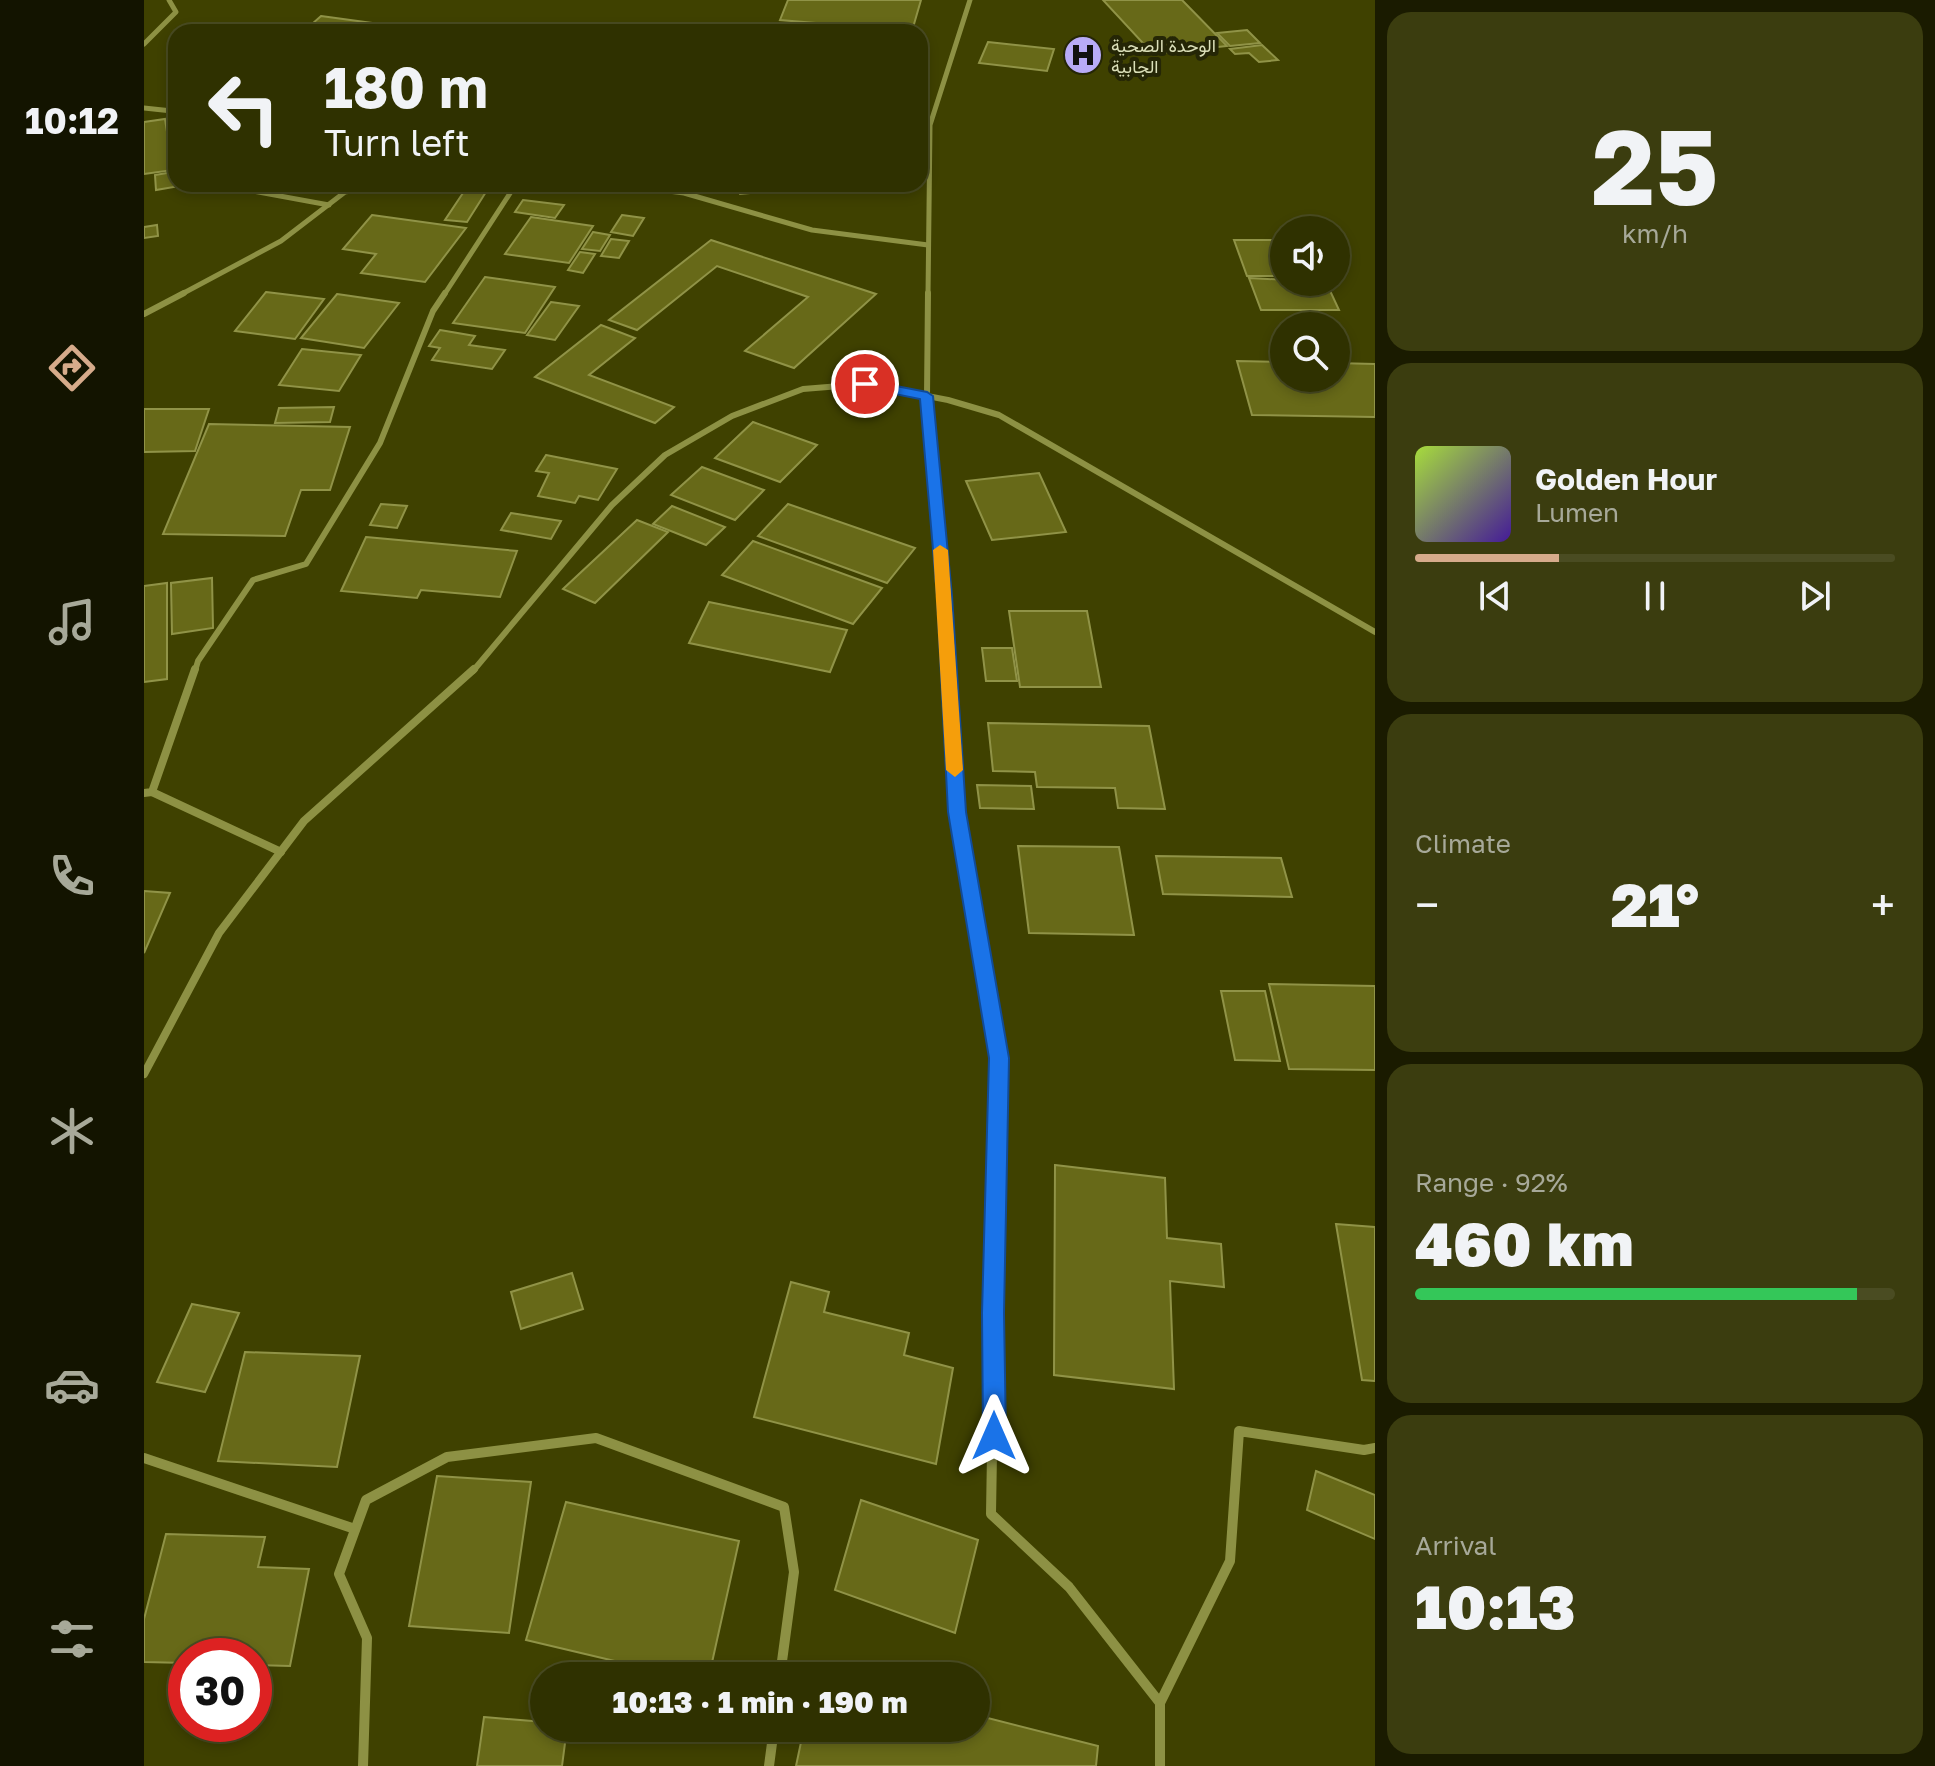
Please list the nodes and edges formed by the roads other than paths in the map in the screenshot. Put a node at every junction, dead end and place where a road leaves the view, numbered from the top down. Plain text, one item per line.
1 (169, 0) edge
2 (970, 0) edge
3 (146, 41) edge
4 (144, 108) edge
5 (168, 111) edge
6 (258, 192) edge
7 (345, 192) edge
8 (511, 192) edge
9 (676, 192) edge
10 (329, 205) junction
11 (928, 245) junction
12 (144, 314) edge
13 (927, 396) junction
14 (1375, 632) edge
15 (148, 792) edge
16 (281, 852) junction
17 (144, 1074) edge
18 (1375, 1448) edge
19 (144, 1458) edge
20 (355, 1529) junction
21 (782, 1662) edge
22 (1160, 1703) junction
23 (772, 1742) edge
24 (363, 1766) edge
25 (769, 1766) edge
26 (1160, 1766) edge

1 - 3 street
2 - 11 street
4 - 5 street
6 - 10 street
7 - 10 street
8 - 15 street
9 - 11 street
10 - 12 street
11 - 13 street
13 - 14 street
13 - 16 street
13 - 22 street
15 - 16 street
16 - 17 street
18 - 22 street
19 - 20 street
20 - 21 street
20 - 24 street
22 - 26 street
23 - 25 street

